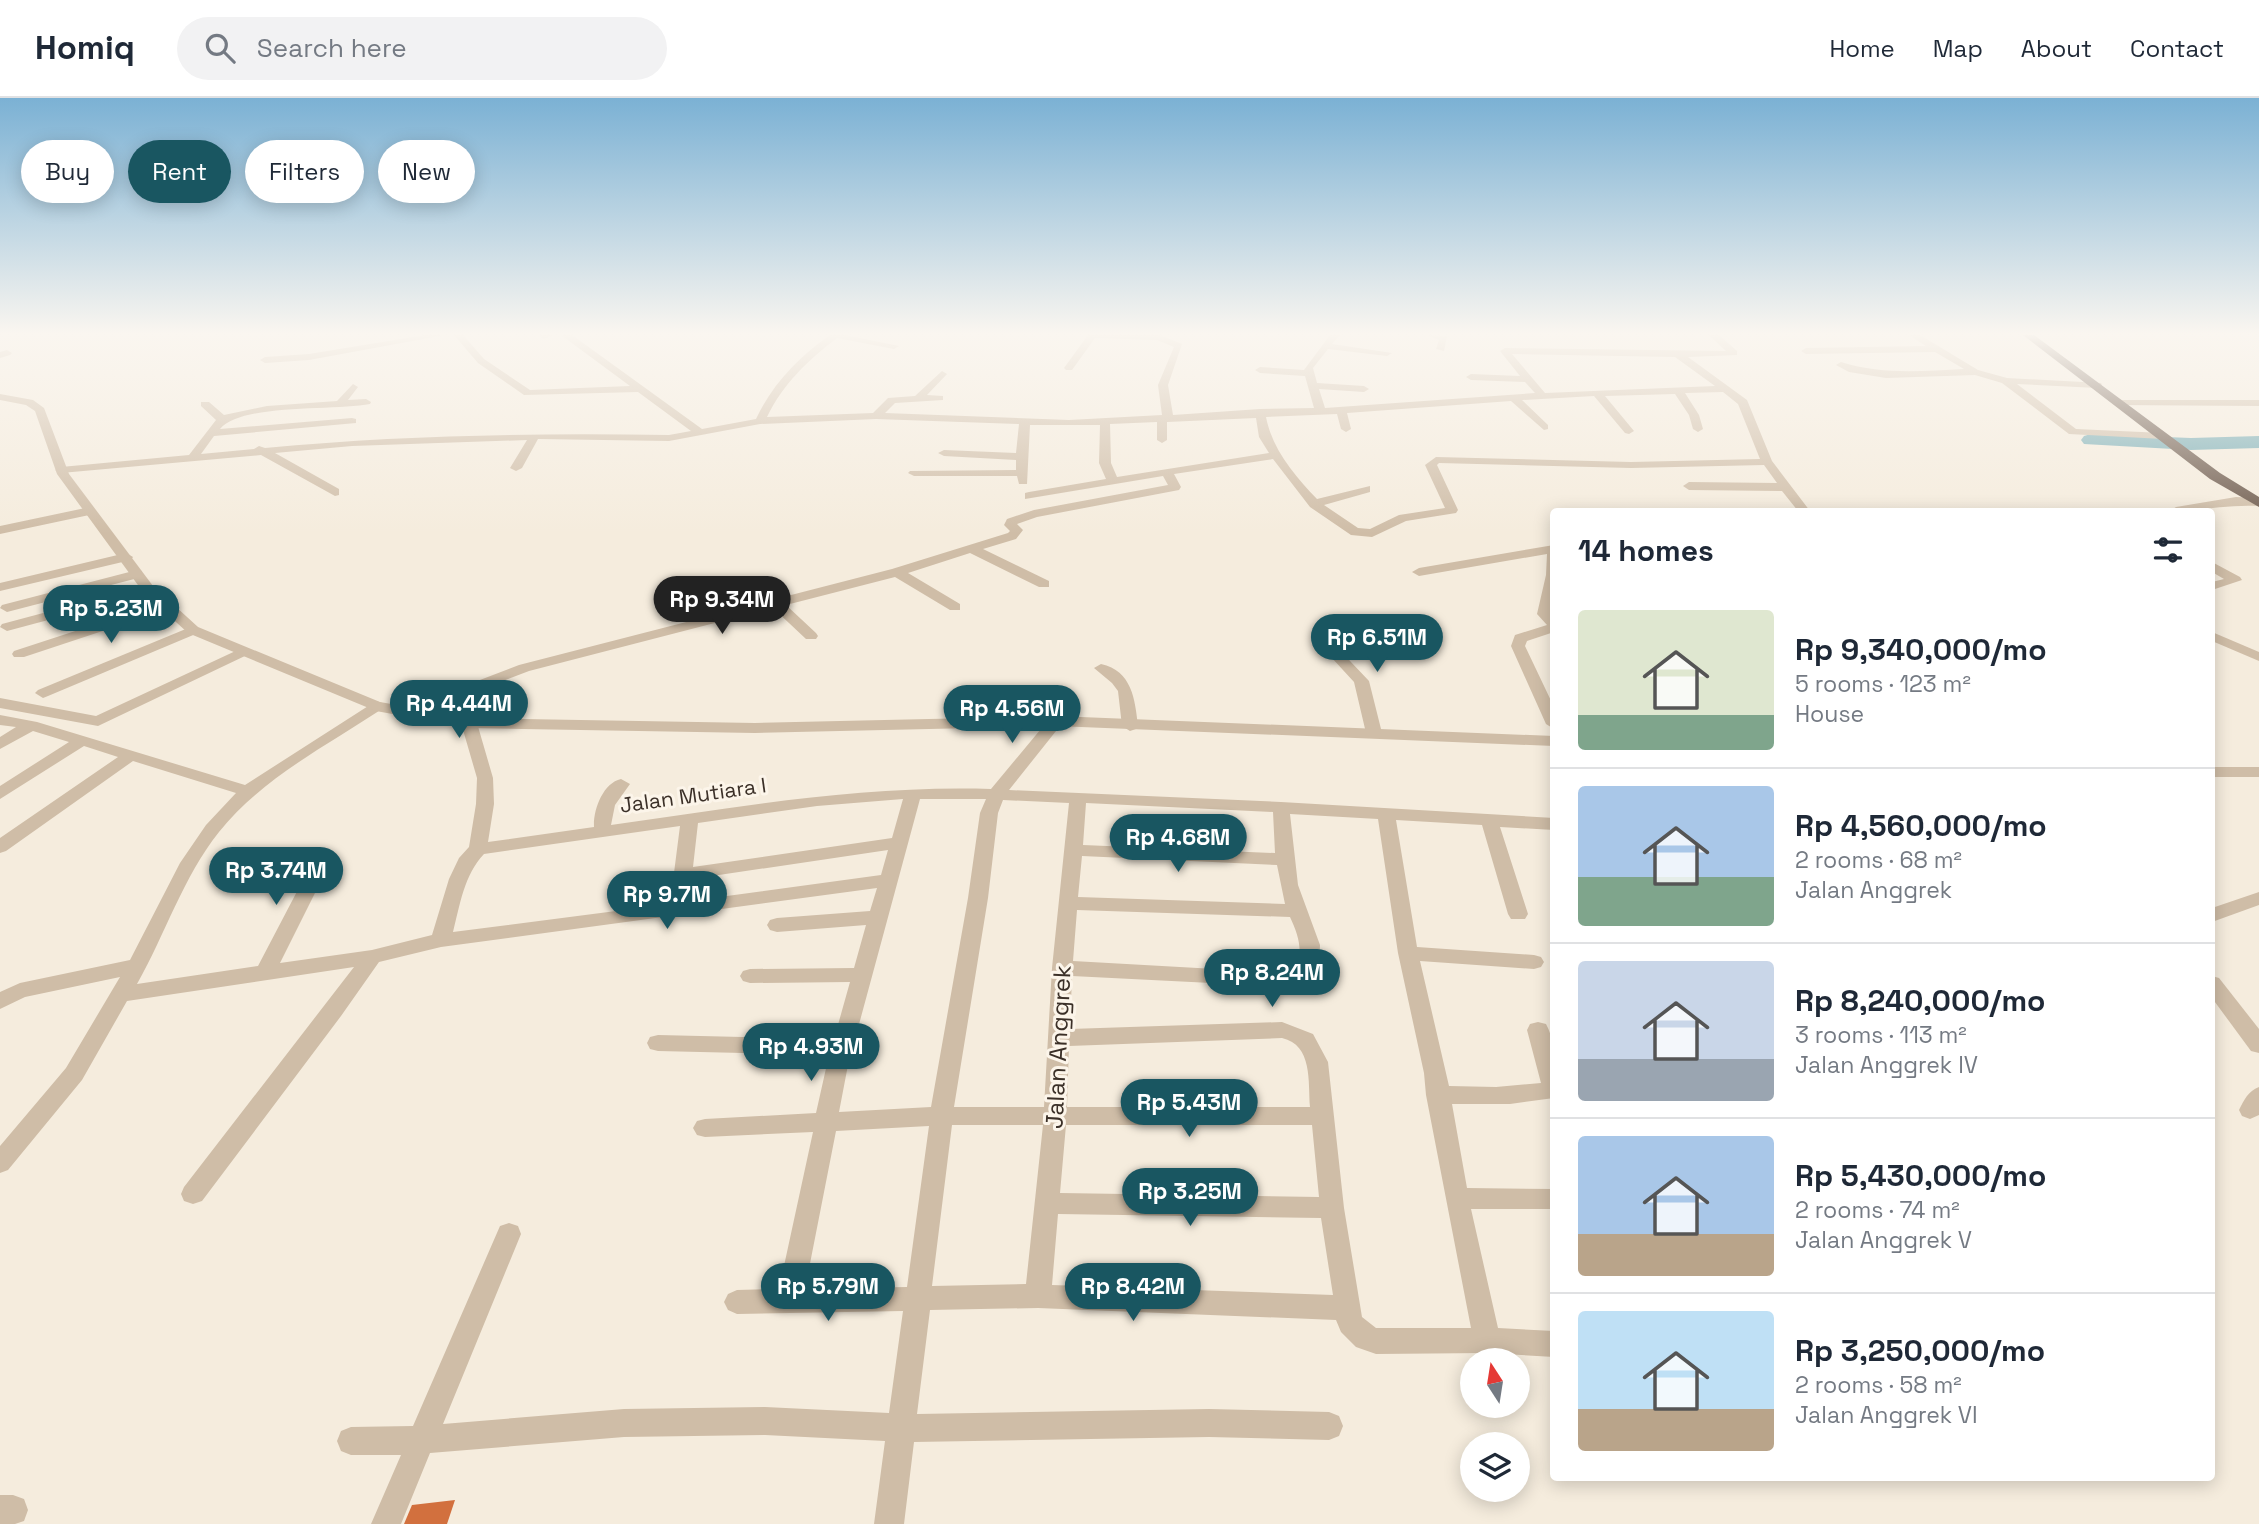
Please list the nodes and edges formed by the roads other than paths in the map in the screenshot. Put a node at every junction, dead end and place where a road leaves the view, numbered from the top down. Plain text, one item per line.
1 (26, 402) edge
2 (342, 402) edge
3 (366, 402) dead end
4 (657, 402) edge
5 (768, 402) edge
6 (888, 402) edge
7 (1165, 402) edge
8 (1318, 402) edge
9 (1368, 402) edge
10 (1485, 402) edge
11 (1511, 402) edge
12 (1604, 402) edge
13 (1685, 402) edge
14 (1742, 402) edge
15 (2032, 402) edge
16 (2129, 402) edge
17 (2118, 403) joint
18 (2259, 403) edge
19 (205, 404) dead end
20 (340, 404) junction
21 (2132, 404) junction
22 (2242, 404) junction
23 (1371, 409) junction
24 (1320, 410) junction
25 (1340, 410) junction
26 (1260, 412) junction
27 (2259, 414) edge
28 (876, 416) junction
29 (1165, 419) junction
30 (222, 420) junction
31 (352, 421) dead end
32 (760, 421) junction
33 (1105, 422) junction
34 (1025, 423) junction
35 (1544, 427) dead end
36 (1346, 429) dead end
37 (1698, 429) dead end
38 (1629, 431) dead end
39 (213, 433) junction
40 (701, 433) junction
41 (534, 436) junction
42 (1163, 440) dead end
43 (2177, 442) junction
44 (258, 449) junction
45 (944, 453) dead end
46 (194, 455) junction
47 (1275, 455) junction
48 (1021, 457) junction
49 (1767, 462) junction
50 (516, 468) dead end
51 (61, 470) junction
52 (1167, 472) junction
53 (914, 473) dead end
54 (1021, 473) junction
55 (1112, 482) junction
56 (1689, 486) dead end
57 (1785, 487) junction
58 (1366, 488) dead end
59 (335, 492) dead end
60 (1029, 496) junction
61 (2238, 497) junction
62 (2259, 500) edge
63 (1314, 504) junction
64 (1802, 508) edge
65 (2189, 508) edge
66 (90, 511) junction
67 (1034, 514) junction
68 (0, 530) edge
69 (972, 549) junction
70 (1550, 549) edge
71 (126, 557) junction
72 (2215, 568) edge
73 (897, 572) junction
74 (1419, 572) dead end
75 (137, 574) junction
76 (1044, 584) dead end
77 (2215, 585) edge
78 (0, 587) edge
79 (1550, 588) edge
80 (148, 589) junction
81 (776, 604) junction
82 (164, 606) junction
83 (955, 607) dead end
84 (7, 608) dead end
85 (1550, 621) edge
86 (1550, 626) edge
87 (7, 627) dead end
88 (193, 630) junction
89 (811, 636) dead end
90 (2215, 638) edge
91 (1327, 645) dead end
92 (2231, 646) junction
93 (242, 652) junction
94 (2215, 652) edge
95 (19, 654) dead end
96 (2259, 657) edge
97 (1101, 668) dead end
98 (43, 693) dead end
99 (0, 703) edge
100 (376, 706) junction
101 (410, 712) junction
102 (1550, 715) edge
103 (0, 720) edge
104 (1056, 721) junction
105 (469, 723) junction
106 (31, 725) junction
107 (1130, 726) junction
108 (1374, 733) junction
109 (81, 741) junction
110 (1550, 741) edge
111 (0, 744) edge
112 (130, 756) junction
113 (2215, 772) edge
114 (2256, 774) edge
115 (621, 784) dead end
116 (247, 791) junction
117 (998, 792) junction
118 (913, 793) junction
119 (0, 794) edge
120 (1078, 797) junction
121 (1281, 807) junction
122 (1386, 815) junction
123 (690, 818) junction
124 (1489, 820) junction
125 (1550, 824) edge
126 (603, 829) junction
127 (900, 842) junction
128 (0, 847) edge
129 (478, 849) junction
130 (1072, 850) junction
131 (323, 859) dead end
132 (1285, 859) junction
133 (685, 874) junction
134 (889, 880) junction
135 (2259, 898) edge
136 (1070, 903) junction
137 (679, 909) junction
138 (1296, 911) junction
139 (1518, 914) dead end
140 (2215, 914) edge
141 (879, 917) junction
142 (777, 925) dead end
143 (441, 940) junction
144 (1408, 953) junction
145 (372, 957) junction
146 (1534, 962) dead end
147 (137, 966) junction
148 (1062, 968) junction
149 (265, 973) junction
150 (864, 975) junction
151 (750, 976) dead end
152 (2215, 987) edge
153 (121, 994) junction
154 (0, 1001) edge
155 (1538, 1030) dead end
156 (1059, 1038) junction
157 (657, 1043) dead end
158 (2259, 1045) edge
159 (842, 1047) junction
160 (1550, 1074) edge
161 (1550, 1089) edge
162 (1437, 1095) junction
163 (942, 1116) junction
164 (1323, 1116) junction
165 (1055, 1117) junction
166 (826, 1120) junction
167 (705, 1128) dead end
168 (0, 1163) edge
169 (192, 1194) dead end
170 (1457, 1198) junction
171 (1550, 1199) edge
172 (1048, 1203) junction
173 (1332, 1208) junction
174 (509, 1234) dead end
175 (918, 1296) junction
176 (1038, 1296) junction
177 (789, 1301) junction
178 (737, 1302) dead end
179 (1348, 1308) junction
180 (1487, 1340) junction
181 (1550, 1344) edge
182 (1329, 1426) dead end
183 (903, 1428) junction
184 (421, 1440) junction
185 (351, 1441) dead end
186 (386, 1524) edge
187 (889, 1524) edge

1 - 51 street
2 - 20 street
3 - 20 street
4 - 40 street
5 - 32 street
6 - 28 street
7 - 29 street
8 - 24 street
9 - 23 street
10 - 23 street
11 - 35 street
12 - 38 street
13 - 37 street
14 - 49 street
15 - 43 street
16 - 21 highway
17 - 21 street
17 - 43 highway
18 - 22 street
19 - 30 street
20 - 30 street
21 - 22 street
21 - 43 highway
22 - 27 street
23 - 25 street
24 - 25 street
24 - 26 street
25 - 36 street
26 - 29 street
26 - 47 street
28 - 32 street
28 - 34 street
29 - 33 street
29 - 42 street
30 - 39 street
31 - 39 street
32 - 40 street
33 - 34 street
33 - 55 street
34 - 48 street
39 - 46 street
40 - 41 street
41 - 44 street
41 - 50 street
43 - 61 highway
43 - 62 highway
44 - 46 street
44 - 59 street
45 - 48 street
46 - 51 street
47 - 52 street
47 - 63 street
48 - 54 street
49 - 57 street
49 - 63 street
51 - 66 street
52 - 55 street
52 - 67 street
53 - 54 street
54 - 60 street
55 - 60 street
56 - 57 street
57 - 64 street
58 - 63 street
60 - 67 street
61 - 62 highway
61 - 65 street
66 - 68 street
66 - 71 street
67 - 69 street
69 - 73 street
69 - 76 street
70 - 74 street
71 - 75 street
71 - 78 street
72 - 77 street
73 - 81 street
73 - 83 street
75 - 80 street
75 - 84 street
79 - 85 street
80 - 82 street
80 - 87 street
81 - 89 street
81 - 101 street
82 - 88 street
82 - 95 street
86 - 102 street
88 - 93 street
88 - 98 street
90 - 92 street
91 - 108 street
92 - 94 street
92 - 96 street
93 - 99 street
93 - 100 street
97 - 107 street
100 - 101 street
100 - 116 street
101 - 105 street
103 - 106 street
104 - 105 street
104 - 107 street
104 - 117 street
105 - 129 street
106 - 109 street
106 - 111 street
107 - 108 street
108 - 110 street
109 - 112 street
109 - 119 street
112 - 116 street
112 - 128 street
113 - 114 street
115 - 126 street
116 - 147 street
117 - 118 street, Jalan Mutiara I
117 - 120 street, Jalan Mutiara I
117 - 163 street
118 - 123 street, Jalan Mutiara I
118 - 127 street
120 - 121 street, Jalan Mutiara I
120 - 130 street, Jalan Anggrek
121 - 122 street, Jalan Mutiara I
121 - 132 street
122 - 124 street, Jalan Mutiara I
122 - 144 street
123 - 126 street, Jalan Mutiara I
123 - 133 street
124 - 125 street, Jalan Mutiara I
124 - 139 street
126 - 129 street, Jalan Mutiara I
127 - 133 street
127 - 134 street
129 - 143 street
130 - 132 street
130 - 136 street, Jalan Anggrek
131 - 149 street
132 - 138 street
133 - 137 street
134 - 137 street
134 - 141 street
135 - 140 street
136 - 138 street
136 - 148 street, Jalan Anggrek
137 - 143 street
138 - 148 street
141 - 142 street
141 - 150 street
143 - 145 street
144 - 146 street
144 - 162 street
145 - 149 street
145 - 169 street
147 - 153 street
147 - 154 street
148 - 156 street, Jalan Anggrek
149 - 153 street
150 - 151 street
150 - 159 street
152 - 158 street
153 - 168 street
155 - 160 street
156 - 164 street
156 - 165 street, Jalan Anggrek
157 - 159 street
159 - 166 street
161 - 162 street
162 - 170 street
163 - 165 street
163 - 166 street
163 - 175 street
164 - 165 street
164 - 173 street
165 - 172 street, Jalan Anggrek
166 - 167 street
166 - 177 street
170 - 171 street
170 - 180 street
172 - 173 street
172 - 176 street, Jalan Anggrek
173 - 179 street
174 - 184 street
175 - 176 street
175 - 177 street
175 - 183 street
176 - 179 street
177 - 178 street
179 - 180 street
180 - 181 street
182 - 183 street
183 - 184 street
183 - 187 street
184 - 185 street
184 - 186 street

